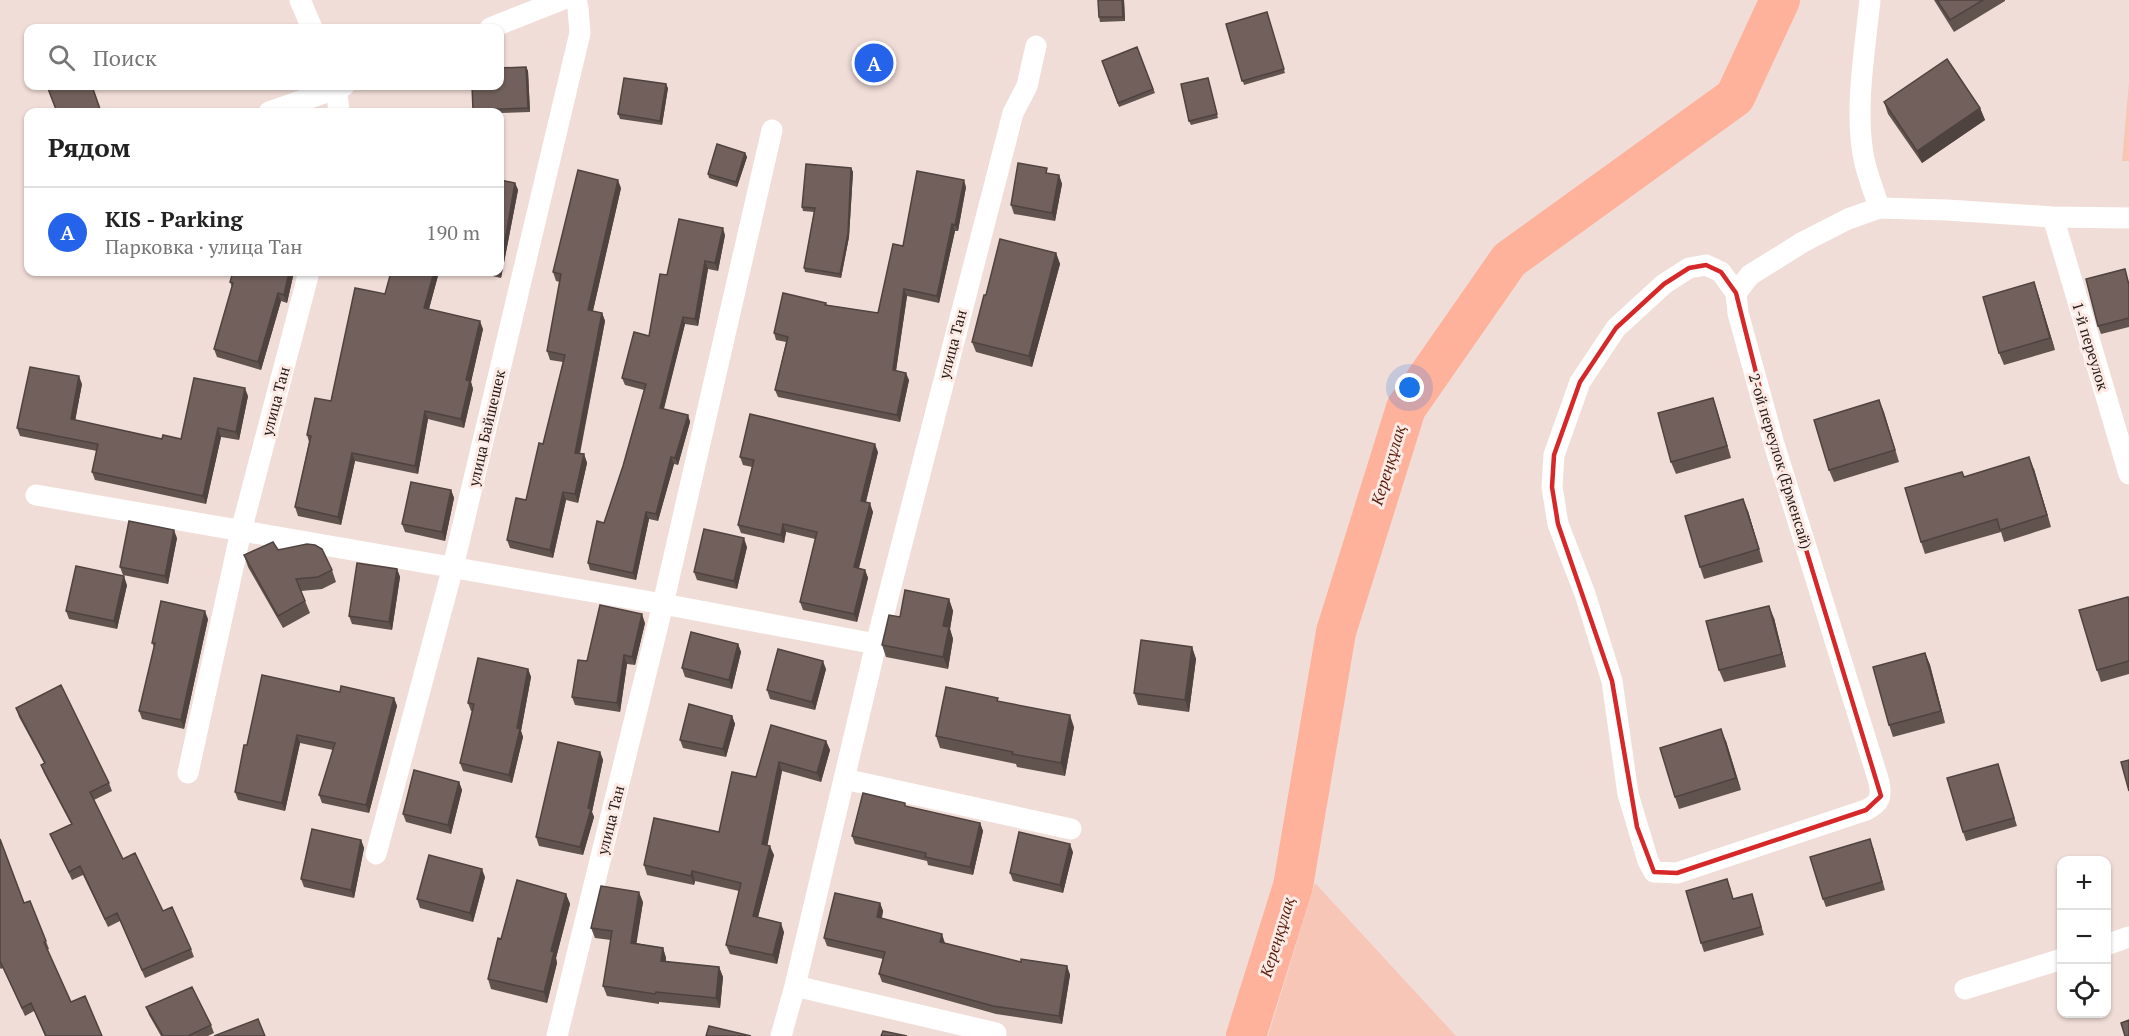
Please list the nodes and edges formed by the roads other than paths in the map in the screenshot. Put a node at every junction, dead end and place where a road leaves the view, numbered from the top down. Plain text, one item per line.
1 (300, 0) edge
2 (561, 0) edge
3 (576, 0) edge
4 (1870, 0) edge
5 (310, 24) edge
6 (500, 24) edge
7 (1036, 46) dead end
8 (328, 90) edge
9 (339, 90) edge
10 (280, 108) edge
11 (339, 108) edge
12 (772, 130) dead end
13 (1879, 208) junction
14 (2053, 218) junction
15 (2129, 218) edge
16 (308, 276) edge
17 (1736, 293) junction
18 (2129, 474) edge
19 (36, 495) dead end
20 (241, 531) junction
21 (453, 567) junction
22 (663, 604) junction
23 (876, 644) junction
24 (188, 773) dead end
25 (844, 779) junction
26 (1071, 829) dead end
27 (376, 854) dead end
28 (2129, 937) edge
29 (2111, 943) edge
30 (2057, 960) edge
31 (795, 986) junction
32 (1965, 989) dead end
33 (996, 1033) dead end
34 (557, 1036) edge
35 (781, 1036) edge

1 - 5 street
2 - 6 street
3 - 21 street, улица Байшешек
4 - 13 street
7 - 23 street, улица Тан
8 - 10 street
9 - 11 street
12 - 22 street, улица Тан
13 - 14 street
13 - 17 street
14 - 15 street
14 - 18 street, 1-й переулок
16 - 20 street, улица Тан
17 - 17 street, 2-ой переулок (Ерменсай)
19 - 20 street
20 - 21 street
20 - 24 street, улица Тан
21 - 22 street
21 - 27 street, улица Байшешек
22 - 23 street
22 - 34 street, улица Тан
23 - 25 street, улица Тан
25 - 26 street
25 - 31 street, улица Тан
28 - 29 street
30 - 32 street
31 - 33 street
31 - 35 street, улица Тан

